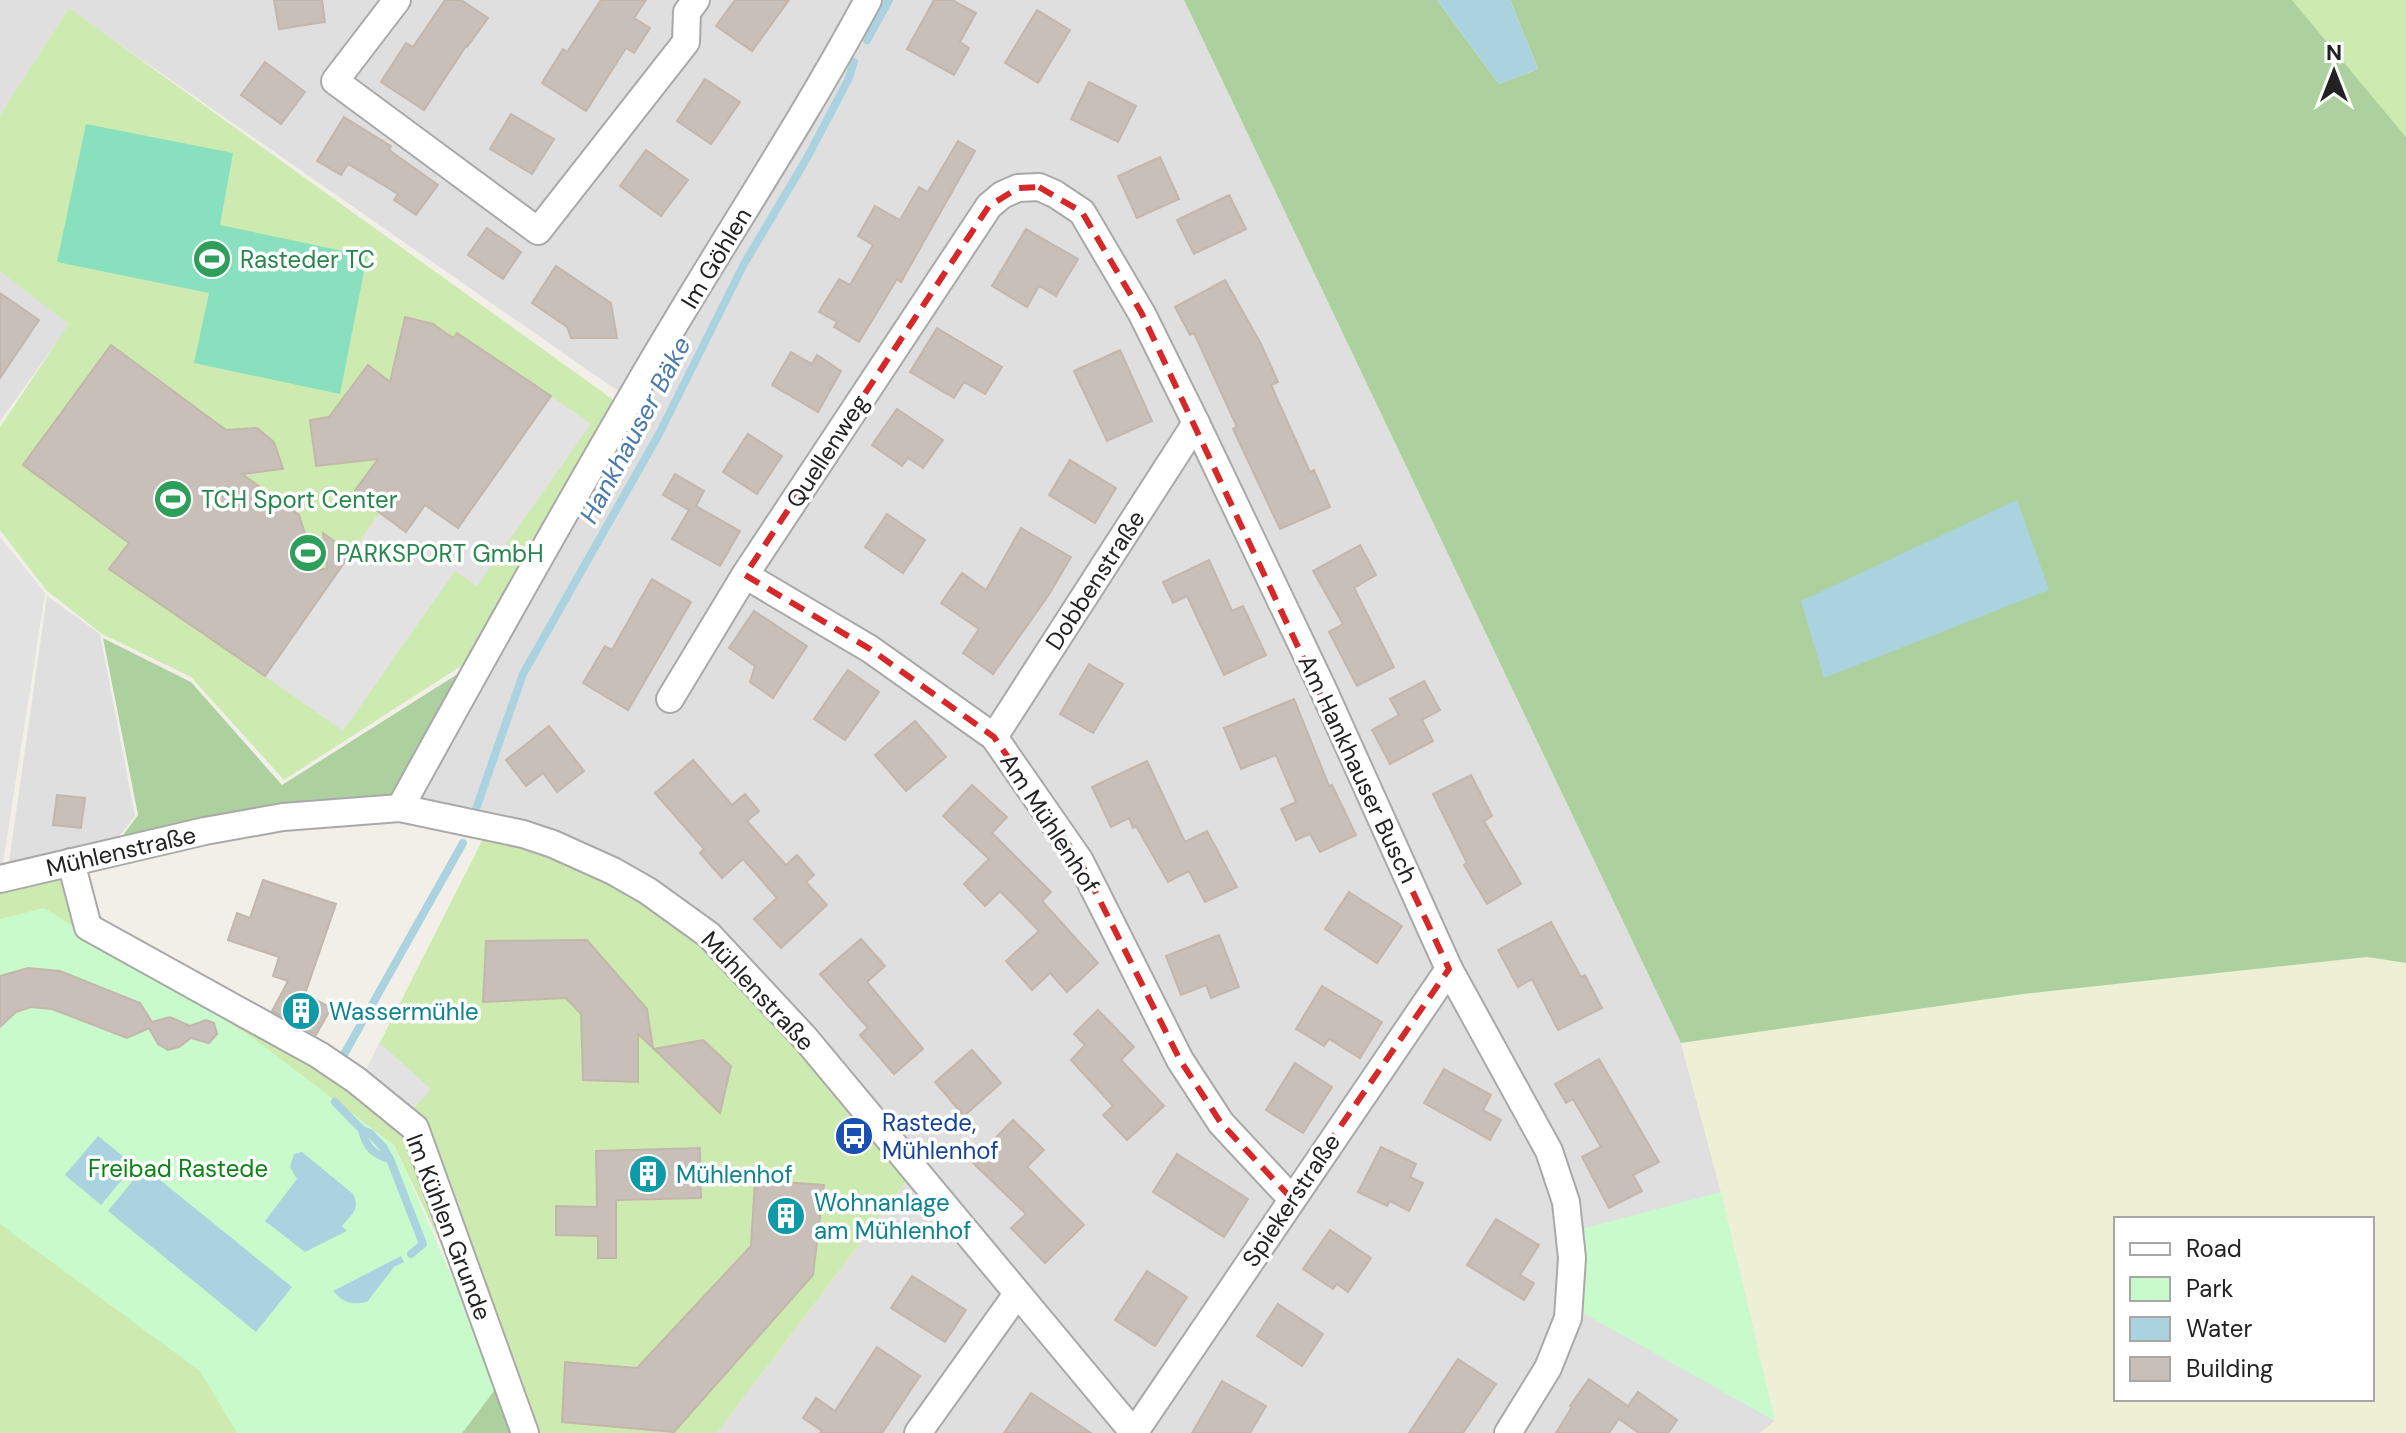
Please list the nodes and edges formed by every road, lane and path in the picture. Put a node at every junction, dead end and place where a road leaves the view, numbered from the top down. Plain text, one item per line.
1 (397, 0) edge
2 (696, 0) edge
3 (868, 0) edge
4 (989, 206) joint
5 (1196, 423) junction
6 (745, 575) junction
7 (670, 699) dead end
8 (994, 737) junction
9 (400, 808) junction
10 (71, 862) junction
11 (0, 879) edge
12 (1449, 969) junction
13 (1291, 1198) junction
14 (1017, 1294) junction
15 (525, 1433) edge
16 (918, 1433) edge
17 (1134, 1433) edge
18 (1508, 1433) edge

1 - 2 street
3 - 9 street, Im Göhlen
4 - 5 street, Am Hankhauser Busch
4 - 6 street, Quellenweg
5 - 8 street, Dobbenstraße
5 - 12 street, Am Hankhauser Busch
6 - 7 street, Quellenweg
6 - 8 street, Am Mühlenhof
8 - 13 street, Am Mühlenhof
9 - 10 street, Mühlenstraße
9 - 14 street, Mühlenstraße
10 - 11 street, Mühlenstraße
10 - 15 street, Im Kühlen Grunde
12 - 13 street, Spiekerstraße
12 - 18 street, Am Hankhauser Busch
13 - 17 street, Spiekerstraße
14 - 16 street
14 - 17 street, Mühlenstraße

